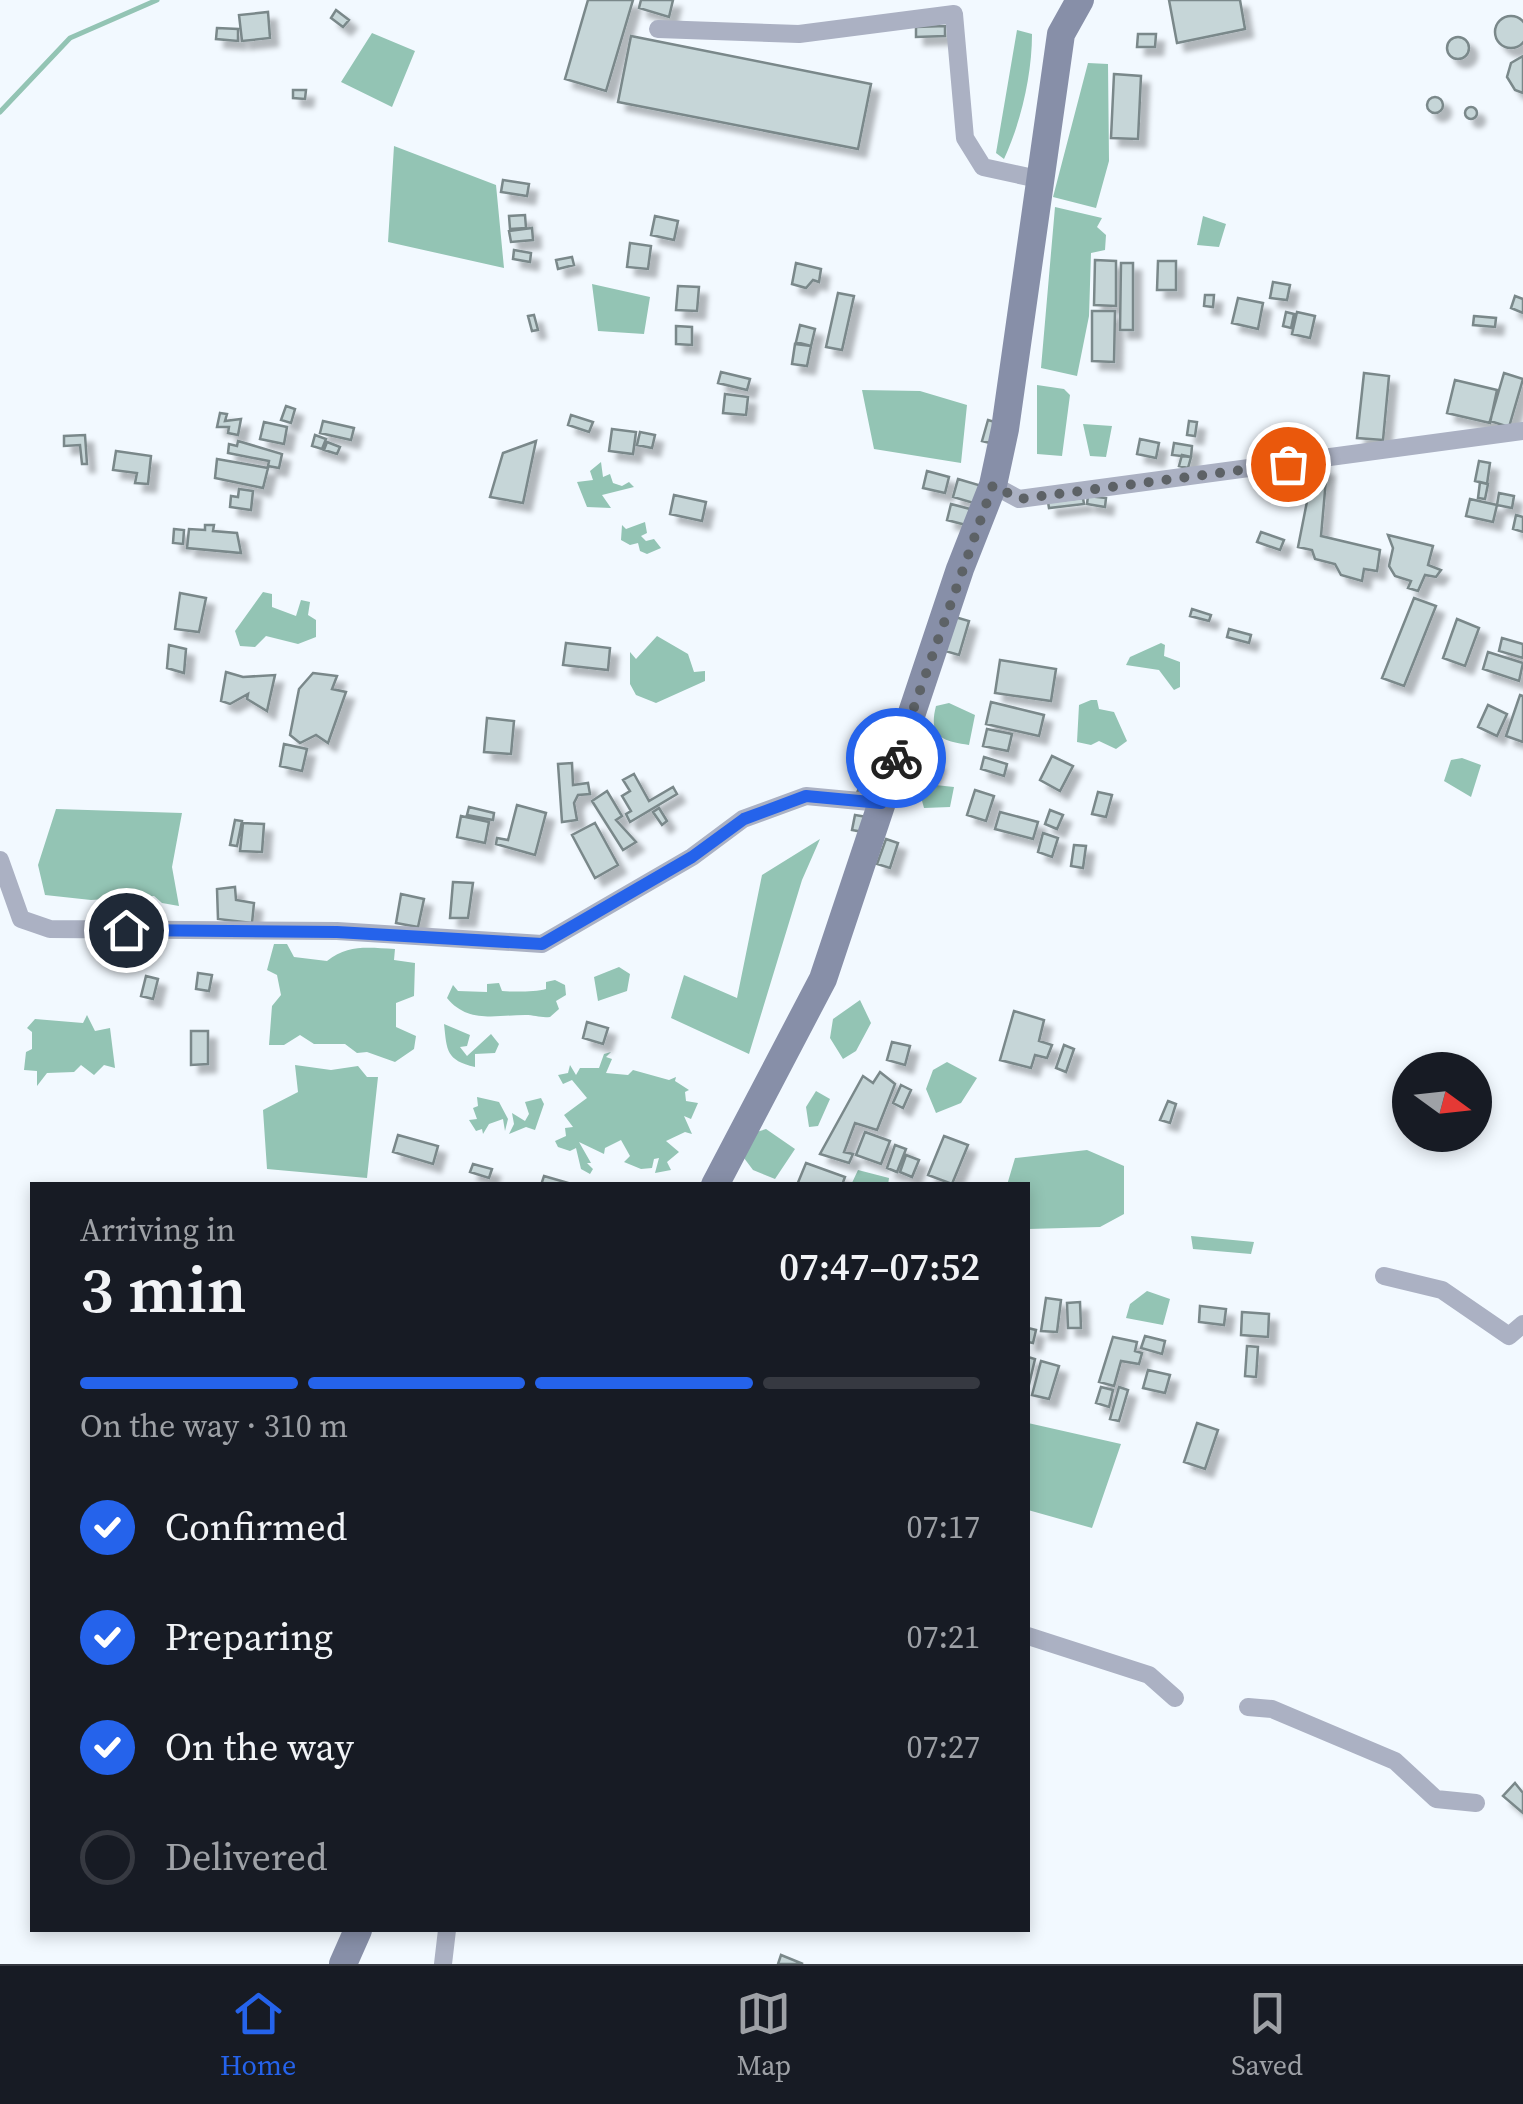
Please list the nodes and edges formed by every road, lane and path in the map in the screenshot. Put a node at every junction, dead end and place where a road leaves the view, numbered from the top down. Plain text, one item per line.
1 (1080, 0) edge
2 (658, 29) dead end
3 (1038, 179) junction
4 (1523, 431) edge
5 (993, 485) junction
6 (881, 803) junction
7 (0, 860) edge
8 (716, 1182) edge
9 (1384, 1276) dead end
10 (1523, 1324) edge
11 (1030, 1637) edge
12 (1175, 1698) dead end
13 (1248, 1707) dead end
14 (1476, 1803) dead end
15 (357, 1932) edge
16 (447, 1932) edge
17 (344, 1964) edge
18 (443, 1964) edge

1 - 3 main road
2 - 3 street
3 - 5 main road
4 - 5 street
5 - 6 main road
6 - 7 street
6 - 8 main road
9 - 10 street
11 - 12 street
13 - 14 street
15 - 17 main road
16 - 18 street

